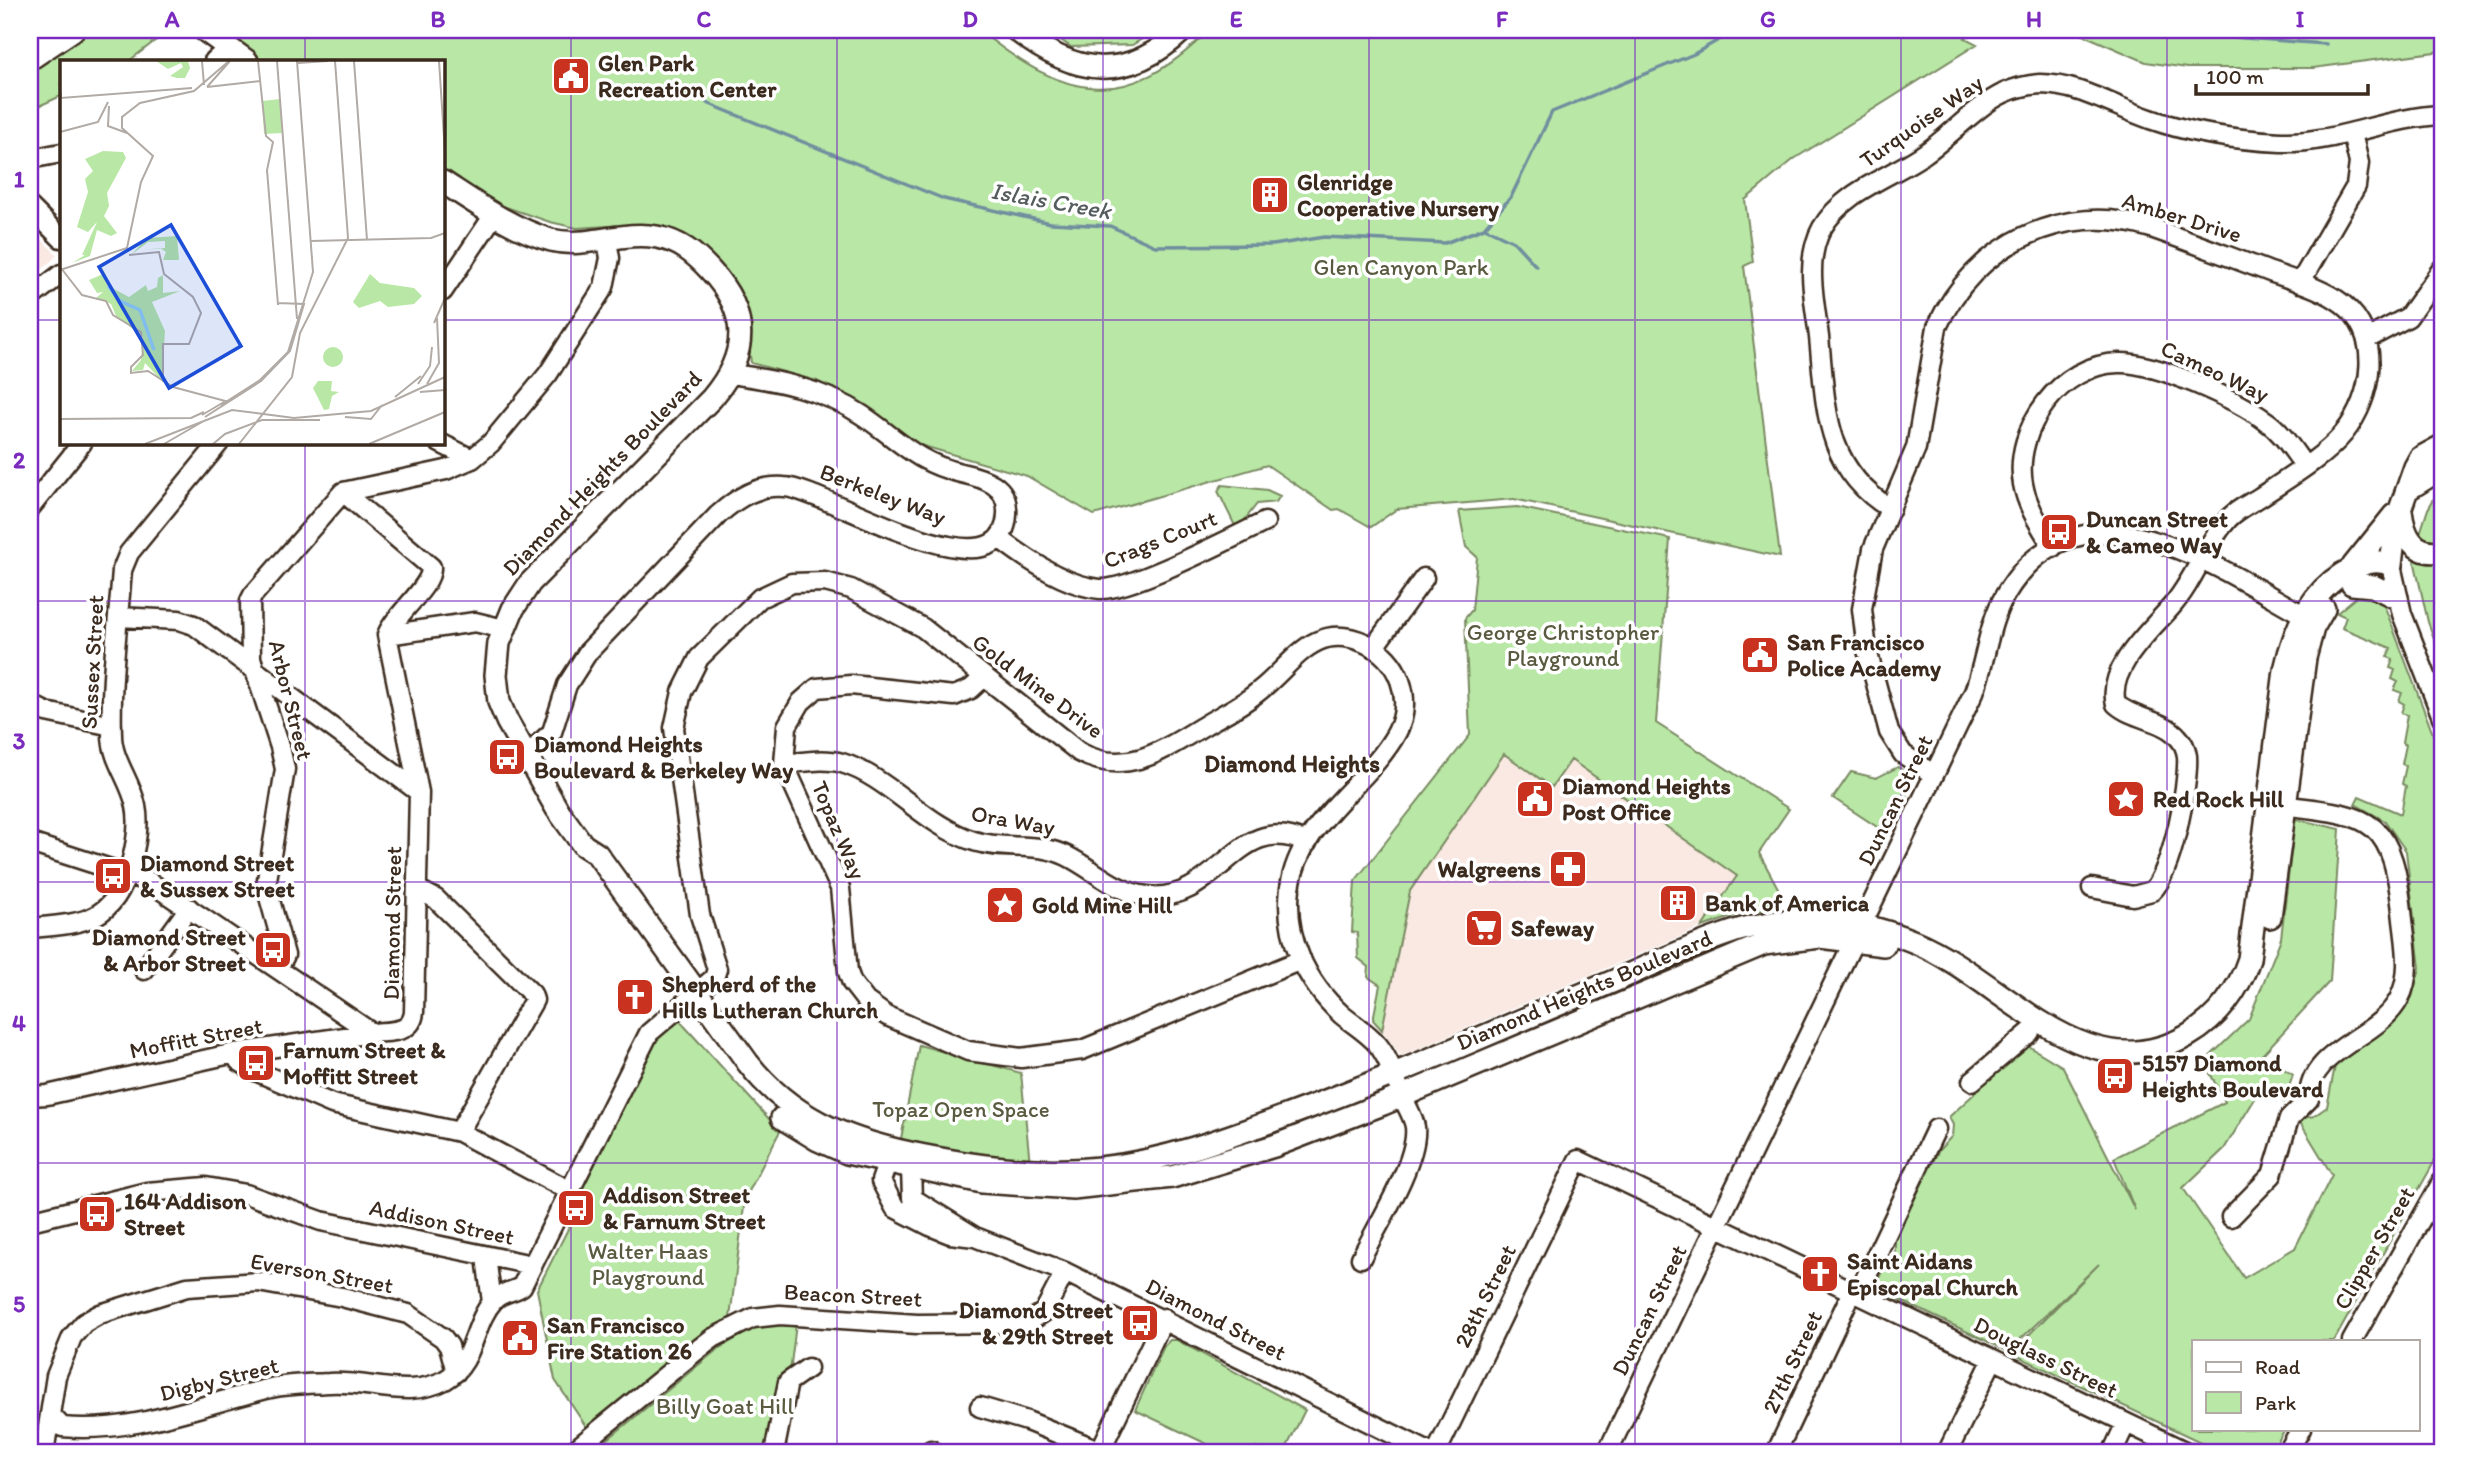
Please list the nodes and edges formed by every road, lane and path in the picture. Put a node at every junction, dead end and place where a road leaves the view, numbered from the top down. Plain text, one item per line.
1 (43, 30) edge
2 (204, 30) edge
3 (1016, 30) edge
4 (1183, 30) edge
5 (73, 31) edge
6 (30, 38) edge
7 (221, 55) edge
8 (30, 59) edge
9 (243, 60) edge
10 (2442, 115) edge
11 (2352, 132) junction
12 (60, 153) edge
13 (30, 159) edge
14 (444, 183) edge
15 (30, 206) edge
16 (494, 215) junction
17 (60, 237) edge
18 (607, 241) junction
19 (2442, 269) edge
20 (60, 275) edge
21 (2300, 283) junction
22 (444, 290) edge
23 (30, 298) edge
24 (2367, 339) junction
25 (731, 374) junction
26 (2442, 436) edge
27 (81, 444) edge
28 (218, 444) edge
29 (442, 444) edge
30 (2442, 446) edge
31 (2420, 458) junction
32 (472, 459) junction
33 (2304, 465) junction
34 (2442, 468) edge
35 (343, 492) junction
36 (2404, 501) junction
37 (30, 508) edge
38 (1891, 509) junction
39 (1265, 522) dead end
40 (999, 538) junction
41 (2053, 547) junction
42 (2442, 551) edge
43 (2202, 561) junction
44 (2390, 565) junction
45 (1424, 578) dead end
46 (2348, 578) junction
47 (2397, 598) junction
48 (118, 617) junction
49 (2310, 619) junction
50 (504, 629) junction
51 (387, 635) junction
52 (1374, 648) junction
53 (254, 668) junction
54 (984, 677) junction
55 (30, 704) edge
56 (2442, 717) edge
57 (112, 726) junction
58 (525, 757) junction
59 (784, 764) junction
60 (1934, 775) junction
61 (419, 792) junction
62 (2277, 805) junction
63 (30, 843) edge
64 (1307, 843) junction
65 (127, 873) junction
66 (2092, 888) dead end
67 (417, 889) junction
68 (189, 908) junction
69 (30, 928) edge
70 (1858, 932) junction
71 (1301, 960) junction
72 (278, 969) junction
73 (144, 970) dead end
74 (692, 998) junction
75 (2030, 1032) junction
76 (372, 1033) junction
77 (235, 1053) junction
78 (1393, 1074) junction
79 (1972, 1081) dead end
80 (30, 1096) edge
81 (1402, 1096) junction
82 (1936, 1129) dead end
83 (459, 1132) junction
84 (1578, 1160) joint
85 (901, 1161) junction
86 (2442, 1182) edge
87 (569, 1191) junction
88 (2231, 1217) dead end
89 (30, 1221) edge
90 (1716, 1226) junction
91 (975, 1237) junction
92 (486, 1257) junction
93 (1361, 1258) dead end
94 (532, 1265) junction
95 (1065, 1272) junction
96 (1855, 1293) junction
97 (492, 1303) junction
98 (1164, 1318) junction
99 (477, 1331) junction
100 (443, 1338) junction
101 (2353, 1340) edge
102 (1993, 1359) junction
103 (808, 1367) dead end
104 (456, 1372) junction
105 (980, 1407) dead end
106 (56, 1421) junction
107 (2126, 1423) junction
108 (2300, 1430) edge
109 (46, 1446) edge
110 (1100, 1452) edge
111 (571, 1453) edge
112 (774, 1453) edge
113 (1433, 1453) edge
114 (1607, 1453) edge
115 (1776, 1453) edge
116 (1947, 1453) edge
117 (2112, 1453) edge
118 (2189, 1453) edge
119 (2287, 1453) edge

1 - 6 main road
2 - 7 main road
3 - 4 main road
5 - 8 main road
7 - 9 main road
10 - 11 street, Turquoise Way
11 - 21 street
11 - 38 street, Turquoise Way
12 - 13 street
14 - 16 main road, Diamond Heights Boulevard
15 - 17 street
16 - 18 main road, Diamond Heights Boulevard
16 - 22 street
18 - 25 main road, Diamond Heights Boulevard
18 - 32 street
19 - 24 street
20 - 23 street
21 - 24 street, Amber Drive
21 - 38 street, Amber Drive
24 - 33 street
25 - 40 street, Berkeley Way
25 - 50 main road, Diamond Heights Boulevard
26 - 31 main road
27 - 37 street
28 - 48 street, Sussex Street
29 - 32 street
30 - 31 main road
31 - 36 main road
32 - 35 street
33 - 41 street, Cameo Way
33 - 43 street
34 - 36 main road
35 - 51 street
35 - 53 street, Arbor Street
36 - 42 main road
36 - 44 main road
36 - 46 main road
38 - 60 street, Amber Drive
39 - 40 street, Crags Court
40 - 58 street, Berkeley Way
41 - 43 street, Duncan Street
41 - 60 street, Duncan Street
43 - 49 street, Duncan Street
43 - 66 street
44 - 46 main road, Diamond Heights Boulevard
44 - 47 street
45 - 52 street
46 - 47 main road
46 - 49 main road, Diamond Heights Boulevard
47 - 56 street
48 - 53 street
48 - 57 street, Sussex Street
49 - 62 main road, Diamond Heights Boulevard
50 - 51 street
50 - 58 main road, Diamond Heights Boulevard
51 - 61 street, Diamond Street
52 - 54 street, Gold Mine Drive
52 - 64 street
53 - 61 street
53 - 72 street, Arbor Street
54 - 59 street, Topaz Way
54 - 74 street, Gold Mine Drive
55 - 57 street
57 - 65 street, Sussex Street
58 - 74 main road, Diamond Heights Boulevard
59 - 64 street, Ora Way
59 - 71 street, Topaz Way
60 - 70 street, Duncan Street
61 - 67 street, Diamond Street
62 - 70 main road, Diamond Heights Boulevard
62 - 75 main road, Diamond Heights Boulevard
62 - 88 street
63 - 65 street, Diamond Street
64 - 71 street
65 - 68 street, Diamond Street
65 - 69 street, Sussex Street
67 - 76 street, Diamond Street
67 - 83 street
68 - 72 street, Diamond Street
68 - 73 street
70 - 75 main road, Diamond Heights Boulevard
70 - 78 main road, Diamond Heights Boulevard
70 - 81 main road, Diamond Heights Boulevard
70 - 90 street, Duncan Street
71 - 78 street
72 - 76 street, Diamond Street
74 - 85 main road, Diamond Heights Boulevard
74 - 87 street, Addison Street
75 - 79 street
76 - 77 street, Moffitt Street
77 - 80 street, Moffitt Street
77 - 83 street
78 - 81 street
78 - 85 main road, Diamond Heights Boulevard
81 - 85 main road, Diamond Heights Boulevard
81 - 93 street
82 - 96 street, 27th Street
83 - 87 street
84 - 90 street, Douglass Street
84 - 113 street, 28th Street
85 - 91 street, Diamond Street
85 - 91 street, Diamond Street
86 - 101 street, Clipper Street
87 - 94 street, Addison Street
89 - 92 street, Addison Street
90 - 96 street, Douglass Street
90 - 114 street, Duncan Street
91 - 95 street, Diamond Street
92 - 94 street, Addison Street
92 - 97 street
94 - 97 street
95 - 98 street, Diamond Street
95 - 111 street, Beacon Street
96 - 102 street, Douglass Street
96 - 115 street, 27th Street
97 - 99 street
98 - 110 street
98 - 113 street, Diamond Street
99 - 100 street
99 - 104 street
100 - 104 street
100 - 106 street, Everson Street
102 - 107 street, Douglass Street
102 - 116 street
103 - 112 street
104 - 106 street, Digby Street
105 - 110 street
106 - 109 street, Everson Street
107 - 117 street
107 - 118 street, Douglass Street
108 - 119 street

